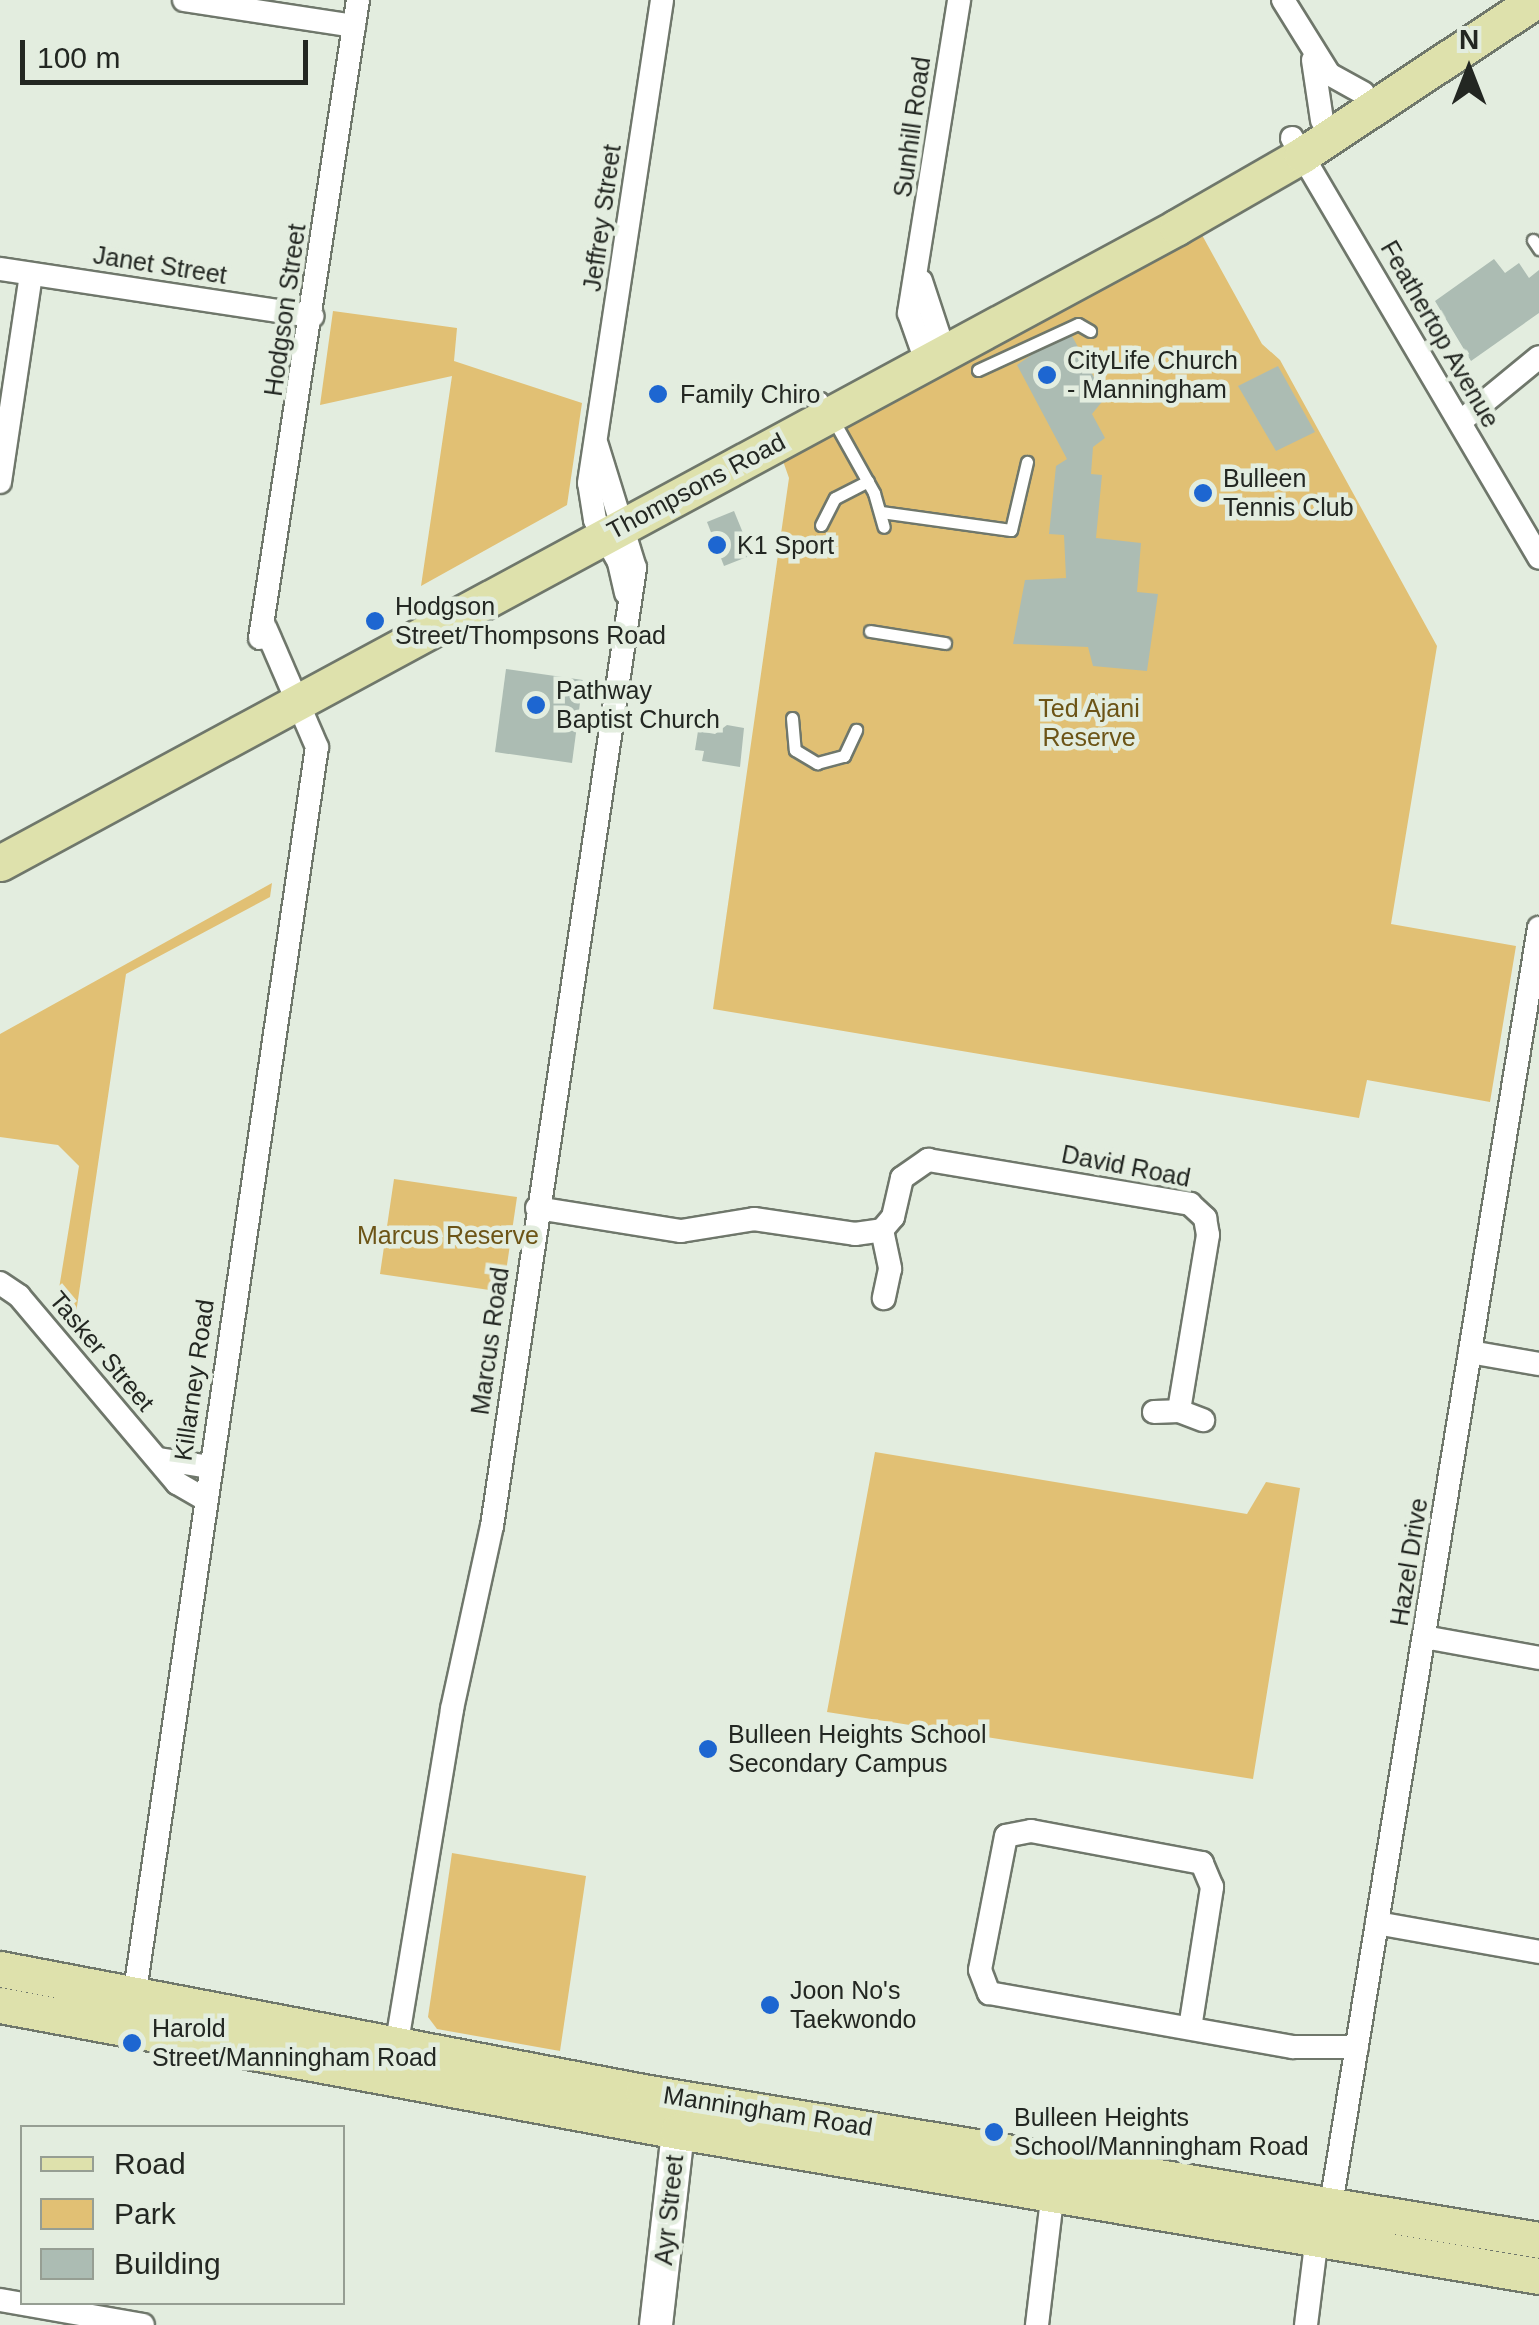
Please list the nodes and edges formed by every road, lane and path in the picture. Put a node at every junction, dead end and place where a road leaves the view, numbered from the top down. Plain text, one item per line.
1 (184, 0) edge
2 (358, 0) edge
3 (662, 0) edge
4 (959, 0) edge
5 (1284, 0) edge
6 (1502, 0) edge
7 (1536, 0) edge
8 (354, 26) junction
9 (1310, 52) junction
10 (1363, 92) junction
11 (1305, 138) junction
12 (0, 269) edge
13 (31, 274) junction
14 (312, 316) junction
15 (1090, 331) dead end
16 (950, 350) junction
17 (1539, 357) edge
18 (826, 406) junction
19 (1456, 413) junction
20 (1027, 462) dead end
21 (868, 481) junction
22 (0, 482) edge
23 (881, 512) junction
24 (608, 523) junction
25 (820, 525) dead end
26 (884, 527) dead end
27 (1539, 558) edge
28 (870, 631) dead end
29 (945, 643) dead end
30 (286, 697) junction
31 (792, 718) dead end
32 (856, 730) dead end
33 (0, 843) edge
34 (0, 863) edge
35 (1539, 928) edge
36 (1529, 1055) edge
37 (537, 1208) junction
38 (882, 1230) junction
39 (0, 1283) edge
40 (884, 1298) dead end
41 (1470, 1352) junction
42 (1539, 1364) edge
43 (1180, 1411) junction
44 (1154, 1412) dead end
45 (1203, 1420) dead end
46 (158, 1459) junction
47 (210, 1467) junction
48 (205, 1498) junction
49 (1424, 1637) junction
50 (1539, 1658) edge
51 (1377, 1923) junction
52 (1539, 1952) edge
53 (0, 1969) edge
54 (134, 1998) junction
55 (0, 2005) edge
56 (1190, 2028) junction
57 (1293, 2047) junction
58 (1357, 2048) junction
59 (406, 2057) junction
60 (1353, 2072) junction
61 (682, 2096) junction
62 (678, 2131) junction
63 (1053, 2191) junction
64 (1324, 2221) junction
65 (1539, 2240) edge
66 (1539, 2276) edge
67 (29, 2305) edge
68 (143, 2325) edge
69 (656, 2325) edge
70 (1037, 2325) edge
71 (1306, 2325) edge

1 - 8 street
2 - 8 street, Hodgson Street
3 - 24 street, Jeffrey Street
4 - 16 street, Sunhill Road
5 - 9 street
6 - 10 main road, Thompsons Road
7 - 11 main road, Thompsons Road
8 - 14 street, Hodgson Street
9 - 10 street
9 - 11 street
10 - 11 main road, Thompsons Road
11 - 16 main road, Thompsons Road
11 - 19 street, Feathertop Avenue
12 - 13 street, Janet Street
13 - 14 street, Janet Street
13 - 22 street
14 - 30 street, Hodgson Street
15 - 16 lane
16 - 18 main road, Thompsons Road
17 - 19 street
18 - 21 lane
18 - 24 main road, Thompsons Road
19 - 27 street, Feathertop Avenue
20 - 23 lane
21 - 23 lane
21 - 25 lane
23 - 26 lane
24 - 30 main road, Thompsons Road
24 - 37 street, Marcus Road
28 - 29 lane
30 - 33 main road, Thompsons Road
30 - 34 main road, Thompsons Road
30 - 47 street, Killarney Road
31 - 32 lane
35 - 36 street, Hazel Drive
36 - 41 street, Hazel Drive
37 - 38 street
37 - 59 street, Marcus Road
38 - 40 street, David Road
38 - 43 street, David Road
39 - 46 street, Tasker Street
41 - 42 street
41 - 49 street, Hazel Drive
43 - 44 street
43 - 45 street
46 - 47 street
46 - 48 street, Tasker Street
47 - 48 street, Killarney Road
48 - 54 street, Killarney Road
49 - 50 street
49 - 51 street, Hazel Drive
51 - 52 street
51 - 58 street, Hazel Drive
53 - 54 main road, Manningham Road
54 - 59 main road, Manningham Road
55 - 59 main road, Manningham Road
56 - 56 street
56 - 57 street
57 - 58 street
57 - 60 street
58 - 60 street, Hazel Drive
59 - 61 main road, Manningham Road
59 - 62 main road, Manningham Road
60 - 64 street, Hazel Drive
61 - 62 street, Ayr Street
61 - 64 main road, Manningham Road
62 - 63 main road, Manningham Road
62 - 69 street, Ayr Street
63 - 64 main road, Manningham Road
63 - 70 street
64 - 65 main road, Manningham Road
64 - 66 main road, Manningham Road
64 - 71 street, Hazel Drive
67 - 68 street

